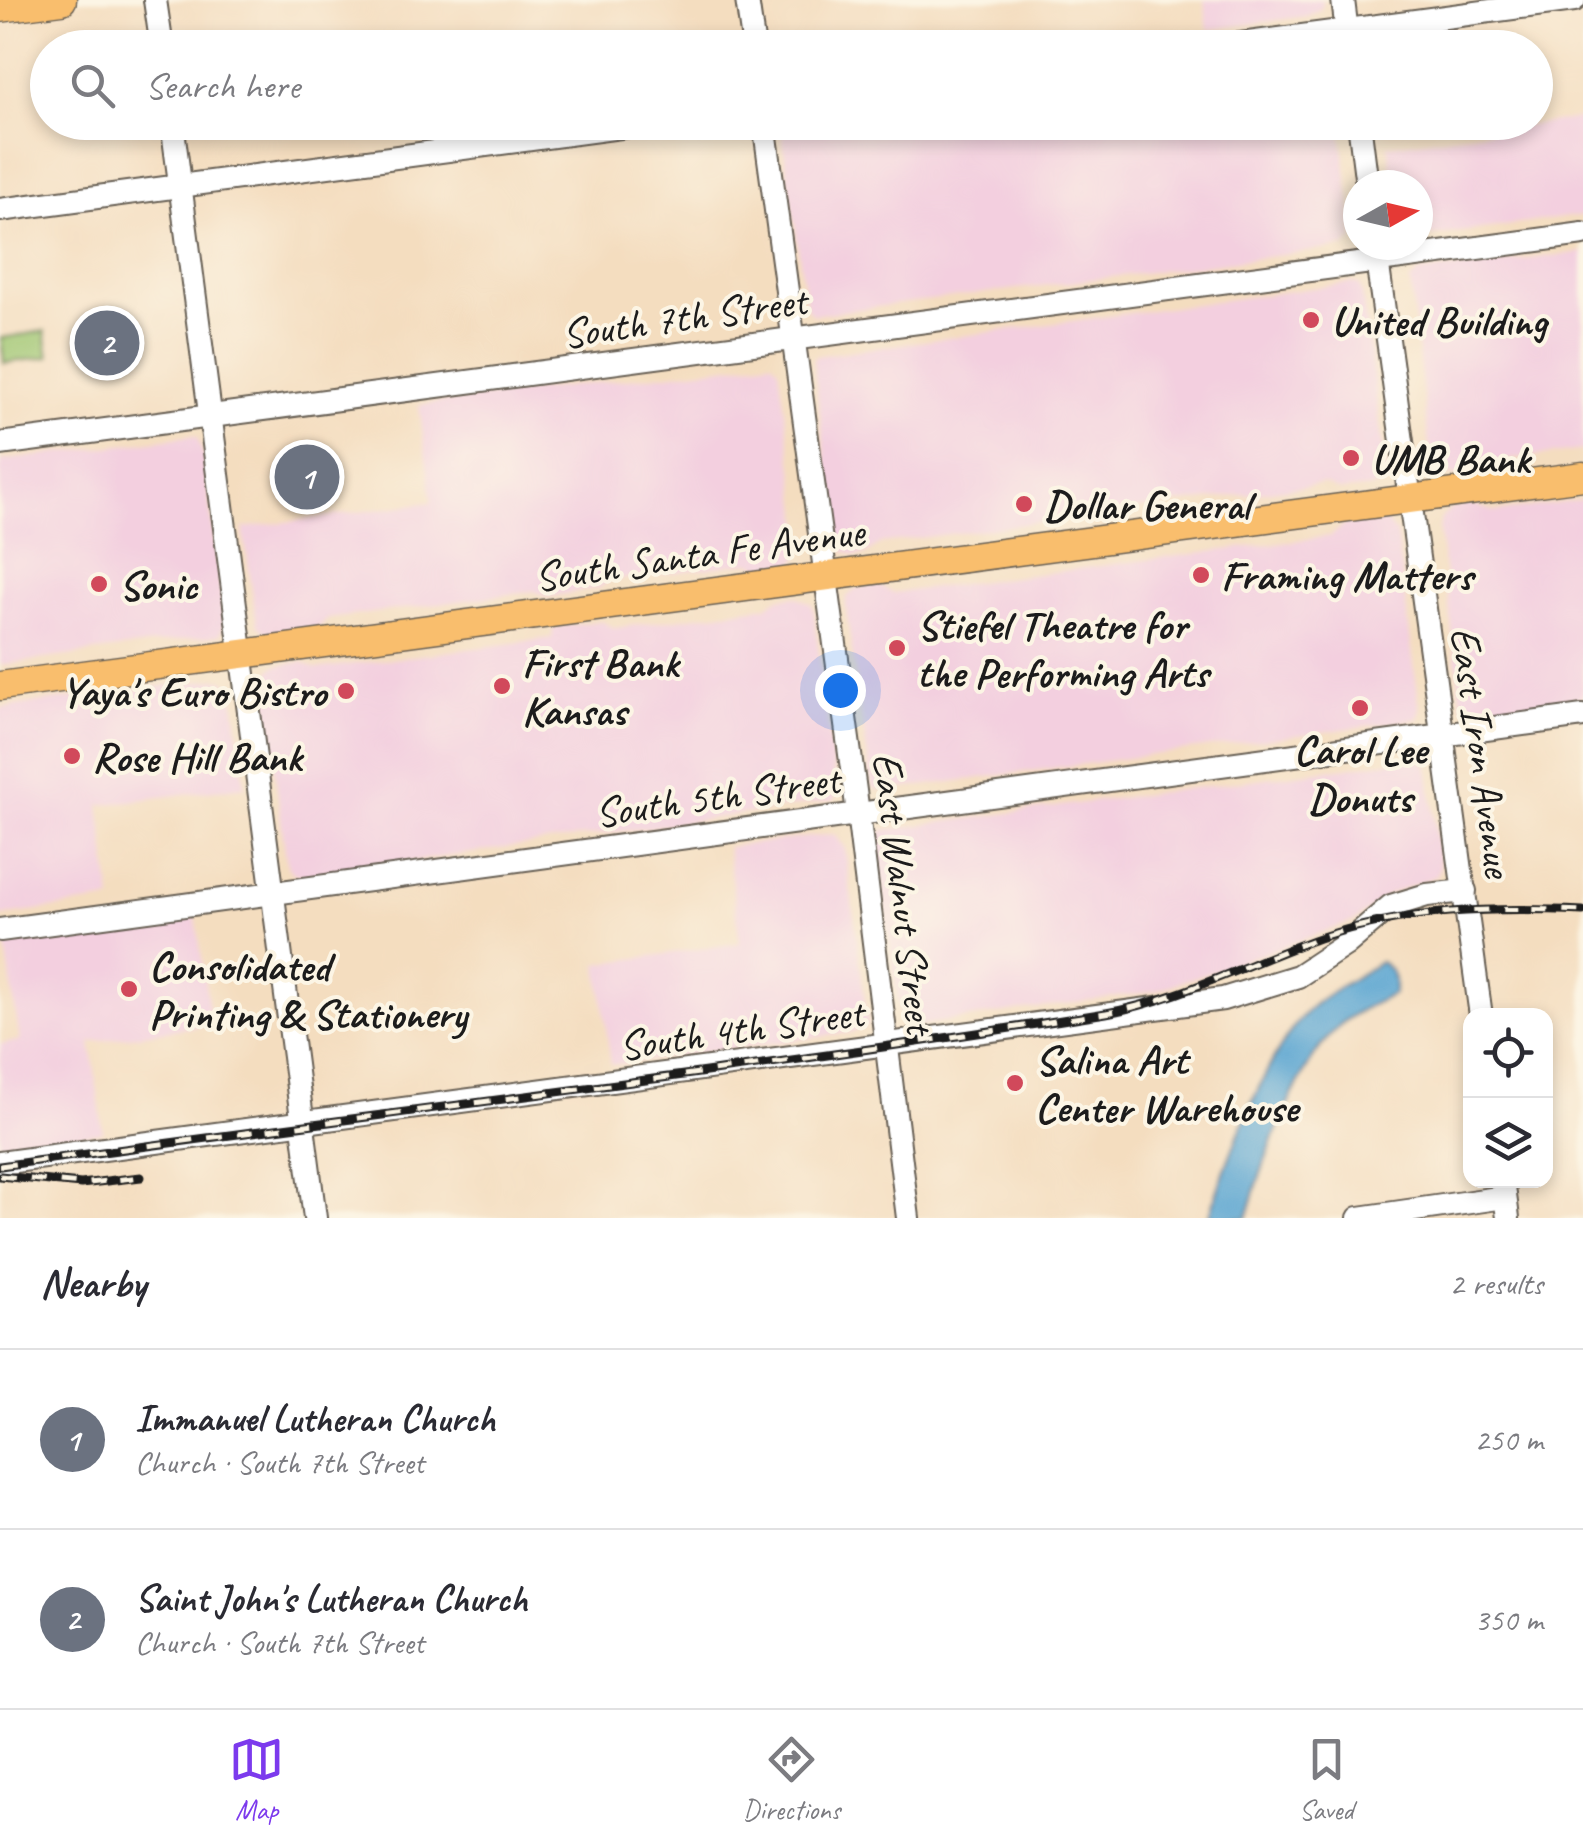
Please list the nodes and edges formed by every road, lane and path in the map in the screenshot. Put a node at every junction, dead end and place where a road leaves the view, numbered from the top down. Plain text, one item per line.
1 (62, 0) edge
2 (155, 0) edge
3 (747, 0) edge
4 (1343, 0) edge
5 (1574, 0) edge
6 (0, 8) edge
7 (159, 30) edge
8 (751, 30) edge
9 (1347, 30) edge
10 (1400, 30) edge
11 (174, 140) edge
12 (528, 140) edge
13 (766, 140) edge
14 (1361, 140) edge
15 (1365, 170) edge
16 (181, 188) junction
17 (0, 210) edge
18 (1583, 234) edge
19 (1433, 248) edge
20 (1343, 259) edge
21 (1377, 260) edge
22 (794, 339) junction
23 (212, 417) junction
24 (0, 444) edge
25 (1583, 476) edge
26 (1408, 500) junction
27 (826, 577) junction
28 (240, 654) junction
29 (0, 686) edge
30 (1583, 716) edge
31 (1444, 734) junction
32 (858, 814) junction
33 (1465, 890) junction
34 (272, 893) junction
35 (0, 930) edge
36 (1480, 1008) edge
37 (887, 1046) junction
38 (303, 1124) junction
39 (0, 1163) edge
40 (1505, 1198) edge
41 (315, 1218) edge
42 (908, 1218) edge
43 (1359, 1218) edge

1 - 6 main road
2 - 7 street
3 - 8 street
4 - 9 street
5 - 10 street
11 - 16 street
12 - 16 street
13 - 22 street, East Walnut Street
14 - 15 street
16 - 17 street
16 - 23 street
18 - 19 street, South 7th Street
20 - 22 street, South 7th Street
21 - 26 street, East Iron Avenue
22 - 23 street, South 7th Street
22 - 27 street, East Walnut Street
23 - 24 street, South 7th Street
23 - 28 street
25 - 26 main road, South Santa Fe Avenue
26 - 27 main road, South Santa Fe Avenue
26 - 31 street, East Iron Avenue
27 - 28 main road, South Santa Fe Avenue
27 - 32 street, East Walnut Street
28 - 29 main road, South Santa Fe Avenue
28 - 34 street
30 - 31 street, South 5th Street
31 - 32 street, South 5th Street
31 - 33 street, East Iron Avenue
32 - 34 street, South 5th Street
32 - 37 street, East Walnut Street
33 - 36 street, East Iron Avenue
33 - 37 street, South 4th Street
34 - 35 street, South 5th Street
34 - 38 street
37 - 38 street, South 4th Street
37 - 42 street, East Walnut Street
38 - 39 street, South 4th Street
38 - 41 street
40 - 43 street

